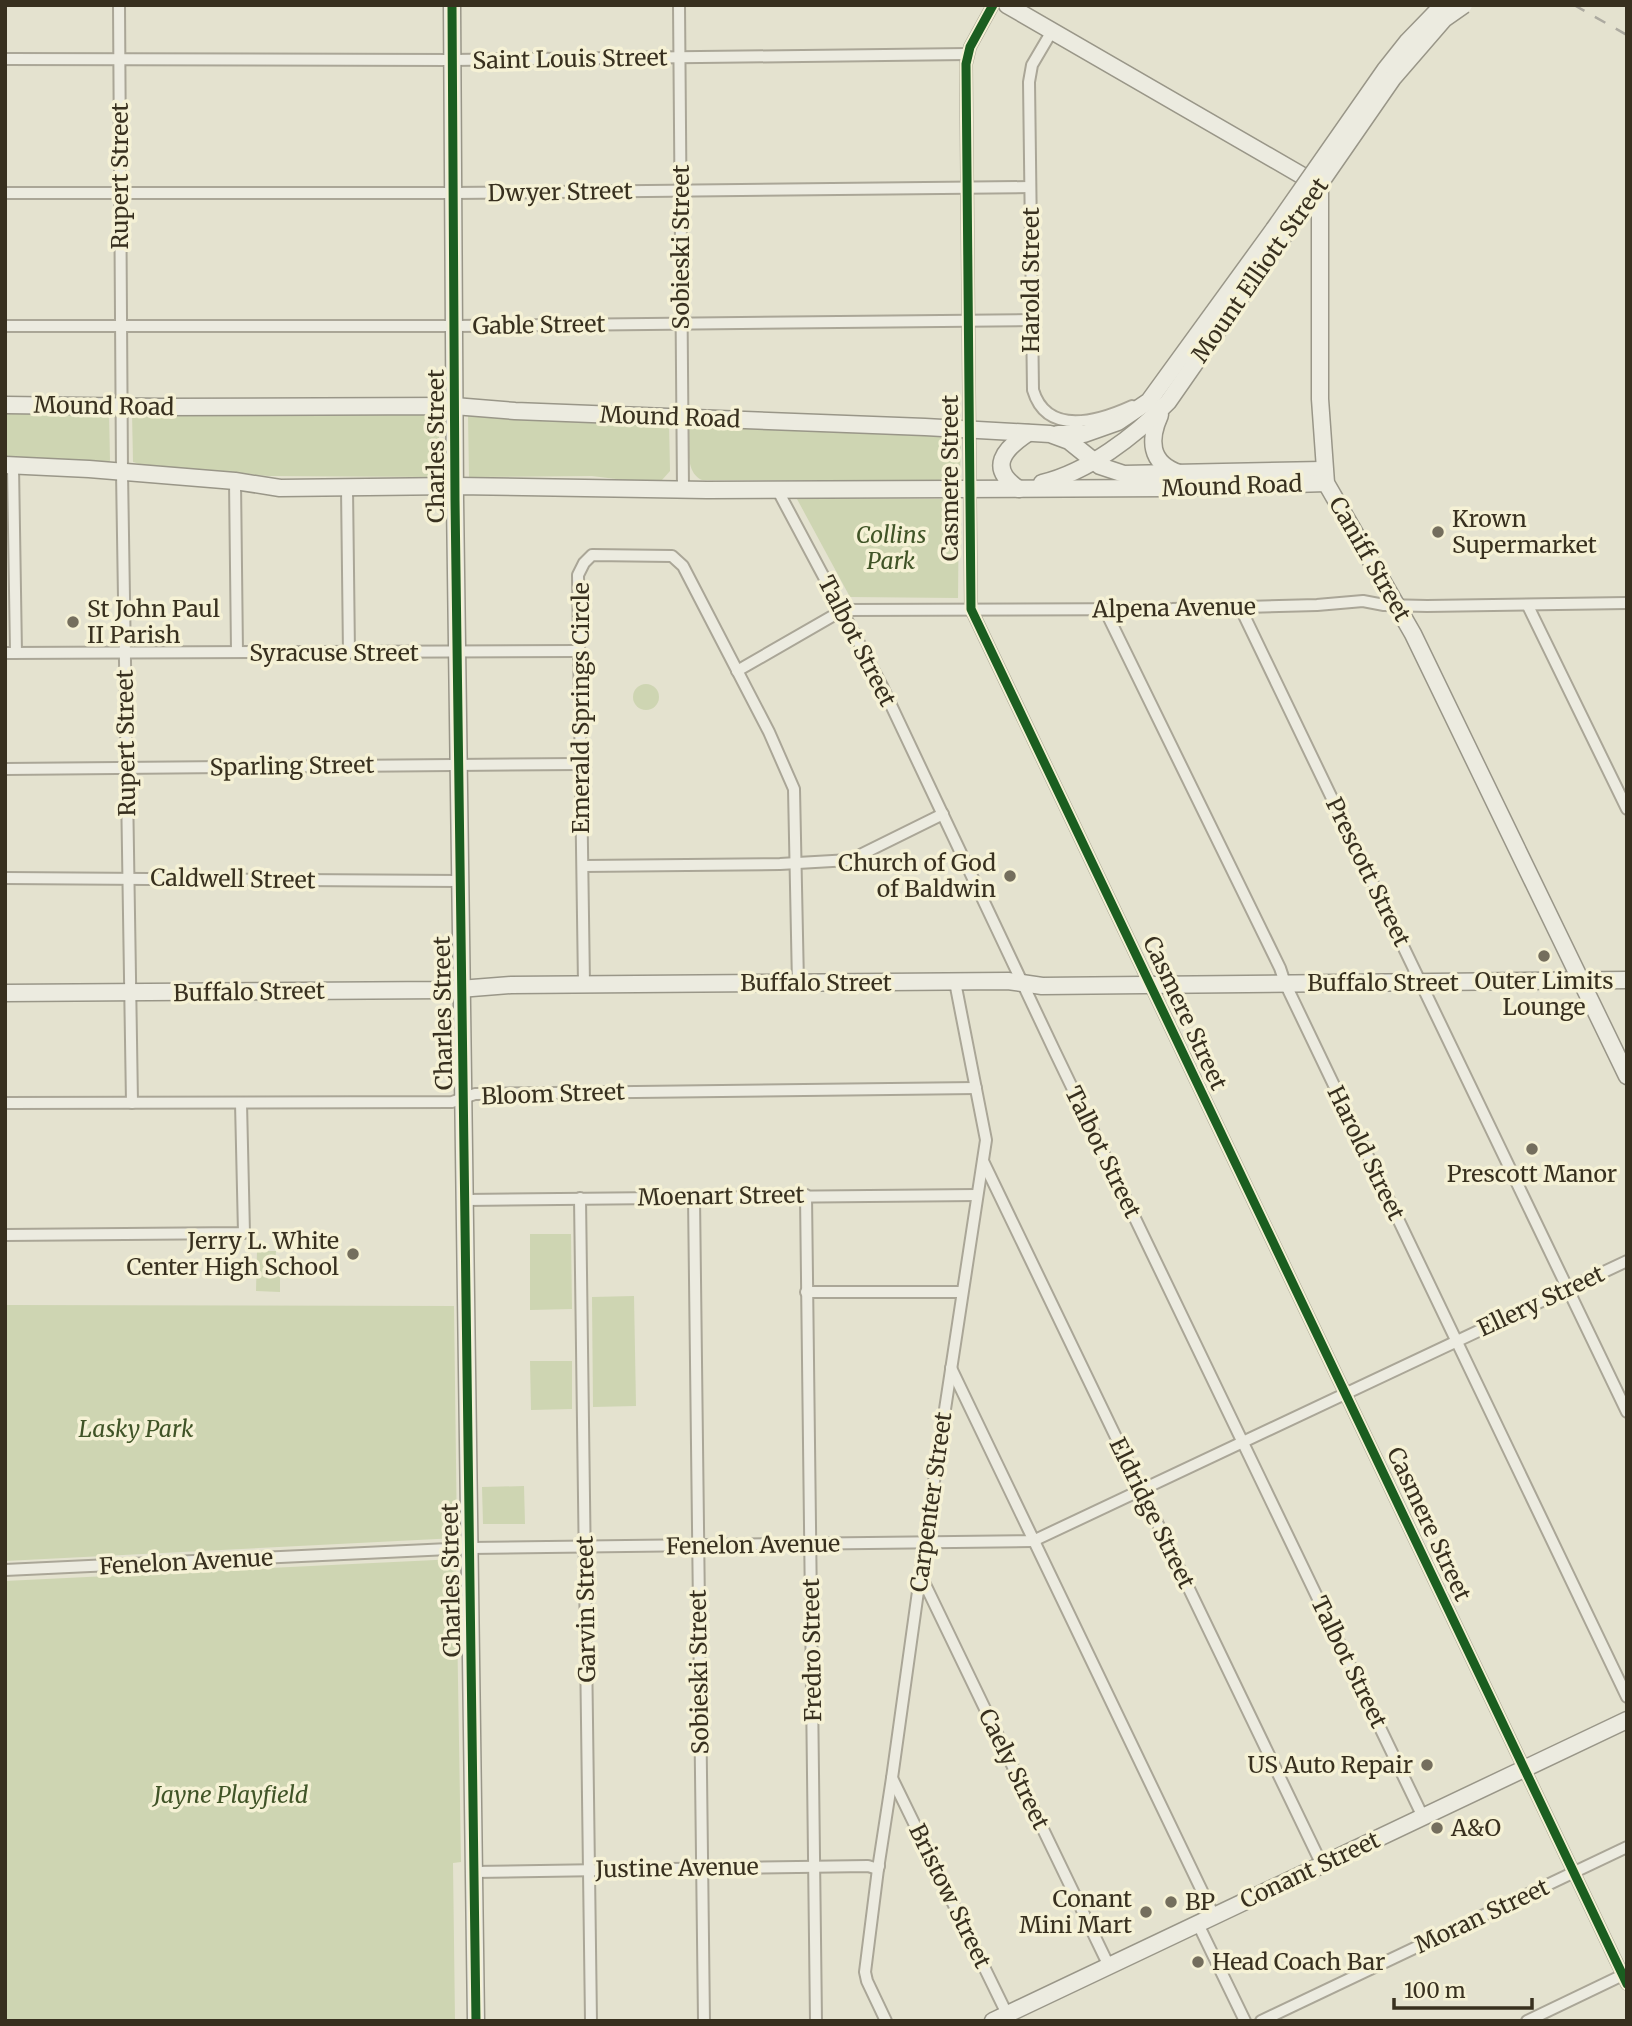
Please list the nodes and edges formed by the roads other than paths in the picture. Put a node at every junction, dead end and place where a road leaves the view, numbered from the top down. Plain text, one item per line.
1 (119, 5) edge
2 (452, 5) edge
3 (679, 5) edge
4 (993, 5) edge
5 (1007, 5) edge
6 (1443, 5) edge
7 (1464, 5) edge
8 (1052, 31) junction
9 (967, 54) junction
10 (680, 58) junction
11 (5, 59) edge
12 (119, 60) junction
13 (452, 60) junction
14 (1031, 187) junction
15 (967, 188) junction
16 (681, 191) junction
17 (5, 192) edge
18 (120, 193) junction
19 (453, 193) junction
20 (1279, 232) junction
21 (1031, 320) junction
22 (968, 321) junction
23 (682, 324) junction
24 (5, 326) edge
25 (121, 326) junction
26 (454, 326) junction
27 (1162, 398) junction
28 (5, 405) edge
29 (454, 406) junction
30 (122, 407) junction
31 (684, 417) junction
32 (969, 429) junction
33 (1028, 433) junction
34 (1050, 434) junction
35 (1092, 460) junction
36 (9, 466) edge
37 (122, 472) junction
38 (1185, 474) junction
39 (1325, 476) junction
40 (235, 481) junction
41 (455, 486) junction
42 (347, 488) junction
43 (683, 489) junction
44 (778, 489) junction
45 (969, 489) junction
46 (1019, 489) junction
47 (1627, 603) edge
48 (1398, 605) junction
49 (1528, 606) junction
50 (1240, 607) junction
51 (971, 609) junction
52 (843, 610) junction
53 (1105, 610) junction
54 (578, 651) junction
55 (237, 652) junction
56 (457, 652) junction
57 (10, 653) edge
58 (349, 653) junction
59 (125, 654) junction
60 (737, 671) junction
61 (579, 764) junction
62 (459, 765) junction
63 (126, 768) junction
64 (5, 769) edge
65 (1627, 809) edge
66 (943, 814) junction
67 (795, 863) junction
68 (583, 866) junction
69 (5, 878) edge
70 (128, 878) junction
71 (461, 881) junction
72 (1580, 980) junction
73 (1627, 980) edge
74 (955, 982) junction
75 (1421, 982) junction
76 (1023, 983) junction
77 (1285, 983) junction
78 (584, 984) junction
79 (797, 984) junction
80 (1149, 985) junction
81 (463, 988) junction
82 (5, 993) edge
83 (131, 993) junction
84 (1627, 1076) edge
85 (976, 1088) junction
86 (464, 1100) junction
87 (5, 1103) edge
88 (132, 1103) junction
89 (241, 1103) junction
90 (983, 1161) junction
91 (806, 1195) junction
92 (977, 1195) junction
93 (694, 1197) junction
94 (580, 1198) junction
95 (465, 1199) junction
96 (5, 1235) edge
97 (1627, 1261) edge
98 (1568, 1289) junction
99 (806, 1292) junction
100 (962, 1292) junction
101 (1456, 1340) junction
102 (951, 1368) junction
103 (1346, 1393) junction
104 (1627, 1412) edge
105 (1243, 1441) junction
106 (1142, 1492) junction
107 (1033, 1541) junction
108 (925, 1543) junction
109 (810, 1544) junction
110 (697, 1545) junction
111 (585, 1546) junction
112 (470, 1548) junction
113 (5, 1570) edge
114 (920, 1574) junction
115 (1627, 1696) edge
116 (1627, 1720) edge
117 (1525, 1768) junction
118 (892, 1778) junction
119 (1423, 1816) junction
120 (1627, 1847) edge
121 (1322, 1865) junction
122 (814, 1866) junction
123 (702, 1868) junction
124 (878, 1869) junction
125 (590, 1870) junction
126 (474, 1872) junction
127 (1574, 1872) junction
128 (1214, 1916) junction
129 (1198, 1924) junction
130 (1108, 1964) junction
131 (1625, 1978) edge
132 (1000, 2017) edge
133 (476, 2021) edge
134 (592, 2021) edge
135 (704, 2021) edge
136 (816, 2021) edge
137 (886, 2021) edge
138 (1245, 2021) edge
139 (1261, 2021) edge
140 (1527, 2021) edge

1 - 12 street, Rupert Street
2 - 13 street, Charles Street
3 - 10 street, Sobieski Street
4 - 9 street, Casmere Street
5 - 8 street, Caniff Street
6 - 20 street, Mount Elliott Street, bridge
7 - 20 street, Mount Elliott Street, bridge
8 - 14 street, Harold Street
8 - 39 street, Caniff Street
9 - 10 street, Saint Louis Street
9 - 15 street, Casmere Street
10 - 13 street, Saint Louis Street
10 - 16 street, Sobieski Street
11 - 12 street, Saint Louis Street
12 - 13 street, Saint Louis Street
12 - 18 street, Rupert Street
13 - 19 street, Charles Street
14 - 15 street, Dwyer Street
14 - 21 street, Harold Street
15 - 16 street, Dwyer Street
15 - 22 street, Casmere Street
16 - 19 street, Dwyer Street
16 - 23 street, Sobieski Street
17 - 18 street, Dwyer Street
18 - 19 street, Dwyer Street
18 - 25 street, Rupert Street
19 - 26 street, Charles Street
20 - 27 street, Mount Elliott Street
21 - 22 street, Gable Street
21 - 27 street, Harold Street
22 - 23 street, Gable Street
22 - 32 street, Casmere Street
23 - 26 street, Gable Street
23 - 31 street, Sobieski Street
24 - 25 street, Gable Street
25 - 26 street, Gable Street
25 - 30 street, Rupert Street
26 - 29 street, Charles Street
27 - 34 street, Mount Elliott Street
27 - 35 street, Mount Elliott Street
27 - 38 street
28 - 30 street, Mound Road
29 - 30 street, Mound Road
29 - 31 street, Mound Road
29 - 41 street, Charles Street
30 - 37 street, Rupert Street
31 - 32 street, Mound Road
31 - 43 street, Sobieski Street
32 - 33 street, Mound Road
32 - 45 street, Casmere Street
33 - 34 street, Mound Road
33 - 46 street
34 - 35 street, Mound Road
35 - 38 street, Mound Road
35 - 46 street, Mount Elliott Street
36 - 37 street, Mound Road
36 - 57 street
37 - 40 street, Mound Road
37 - 59 street, Rupert Street
38 - 39 street, Mound Road
39 - 46 street, Mound Road
39 - 48 street, Caniff Street
40 - 42 street, Mound Road
40 - 55 street
41 - 42 street, Mound Road
41 - 43 street, Mound Road
41 - 56 street, Charles Street
42 - 58 street
43 - 44 street, Mound Road
44 - 45 street, Mound Road
44 - 52 street, Talbot Street
45 - 46 street, Mound Road
45 - 51 street, Casmere Street
47 - 49 street, Alpena Avenue
48 - 49 street, Alpena Avenue
48 - 50 street, Alpena Avenue
48 - 72 street, Caniff Street
49 - 65 street
50 - 53 street, Alpena Avenue
50 - 75 street, Prescott Street
51 - 52 street, Alpena Avenue
51 - 53 street, Alpena Avenue
51 - 80 street, Casmere Street
52 - 60 street, Alpena Avenue
52 - 66 street, Talbot Street
53 - 77 street, Harold Street
54 - 56 street, Syracuse Street
54 - 60 street, Emerald Springs Circle
54 - 61 street, Emerald Springs Circle
55 - 58 street, Syracuse Street
55 - 59 street, Syracuse Street
56 - 58 street, Syracuse Street
56 - 62 street, Charles Street
57 - 59 street, Syracuse Street
59 - 63 street, Rupert Street
60 - 67 street, Emerald Springs Circle
61 - 62 street, Sparling Street
61 - 68 street, Emerald Springs Circle
62 - 63 street, Sparling Street
62 - 71 street, Charles Street
63 - 64 street, Sparling Street
63 - 70 street, Rupert Street
66 - 67 street
66 - 76 street, Talbot Street
67 - 68 street
67 - 79 street, Emerald Springs Circle
68 - 78 street, Emerald Springs Circle
69 - 70 street, Caldwell Street
70 - 71 street, Caldwell Street
70 - 83 street, Rupert Street
71 - 81 street, Charles Street
72 - 73 street, Buffalo Street
72 - 75 street, Buffalo Street
72 - 84 street, Caniff Street
74 - 76 street, Buffalo Street
74 - 79 street, Buffalo Street
74 - 85 street, Carpenter Street
75 - 77 street, Buffalo Street
75 - 98 street, Prescott Street
76 - 80 street, Buffalo Street
76 - 105 street, Talbot Street
77 - 80 street, Buffalo Street
77 - 101 street, Harold Street
78 - 79 street, Buffalo Street
78 - 81 street, Buffalo Street
80 - 103 street, Casmere Street
81 - 83 street, Buffalo Street
81 - 86 street, Charles Street
82 - 83 street, Buffalo Street
83 - 88 street, Rupert Street
85 - 86 street, Bloom Street
85 - 90 street, Carpenter Street
86 - 89 street, Bloom Street
86 - 95 street, Charles Street
87 - 88 street, Bloom Street
88 - 89 street, Bloom Street
89 - 96 street
90 - 92 street, Carpenter Street
90 - 106 street, Eldridge Street
91 - 92 street, Moenart Street
91 - 93 street, Moenart Street
91 - 99 street, Fredro Street
92 - 100 street, Carpenter Street
93 - 94 street, Moenart Street
93 - 110 street, Sobieski Street
94 - 95 street, Moenart Street
94 - 111 street, Garvin Street
95 - 112 street, Charles Street
97 - 98 street, Ellery Street
98 - 101 street, Ellery Street
98 - 104 street, Prescott Street
99 - 100 street
99 - 109 street, Fredro Street
100 - 102 street, Carpenter Street
101 - 103 street, Fenelon Avenue
101 - 115 street, Harold Street
102 - 107 street
102 - 108 street, Carpenter Street
103 - 105 street, Fenelon Avenue
103 - 117 street, Casmere Street
105 - 106 street, Fenelon Avenue
105 - 119 street, Talbot Street
106 - 107 street, Fenelon Avenue
106 - 121 street, Eldridge Street
107 - 108 street, Fenelon Avenue
107 - 128 street
108 - 109 street, Fenelon Avenue
108 - 114 street, Carpenter Street
109 - 110 street, Fenelon Avenue
109 - 122 street, Fredro Street
110 - 111 street, Fenelon Avenue
110 - 123 street, Sobieski Street
111 - 112 street, Fenelon Avenue
111 - 125 street, Garvin Street
112 - 113 street, Fenelon Avenue
112 - 126 street, Charles Street
114 - 118 street, Carpenter Street
114 - 130 street, Caely Street
116 - 117 street, Conant Street
117 - 119 street, Conant Street
117 - 127 street, Casmere Street
118 - 124 street, Carpenter Street
118 - 132 street, Bristow Street
119 - 121 street, Conant Street
120 - 127 street, Moran Street
121 - 128 street, Conant Street
122 - 123 street, Justine Avenue
122 - 124 street, Justine Avenue
122 - 136 street, Fredro Street
123 - 125 street, Justine Avenue
123 - 135 street, Sobieski Street
124 - 137 street, Carpenter Street
125 - 126 street, Justine Avenue
125 - 134 street, Garvin Street
126 - 133 street, Charles Street
127 - 131 street, Casmere Street
127 - 139 street, Moran Street
128 - 129 street, Conant Street
129 - 130 street, Conant Street
129 - 138 street
130 - 132 street, Conant Street
131 - 140 street

